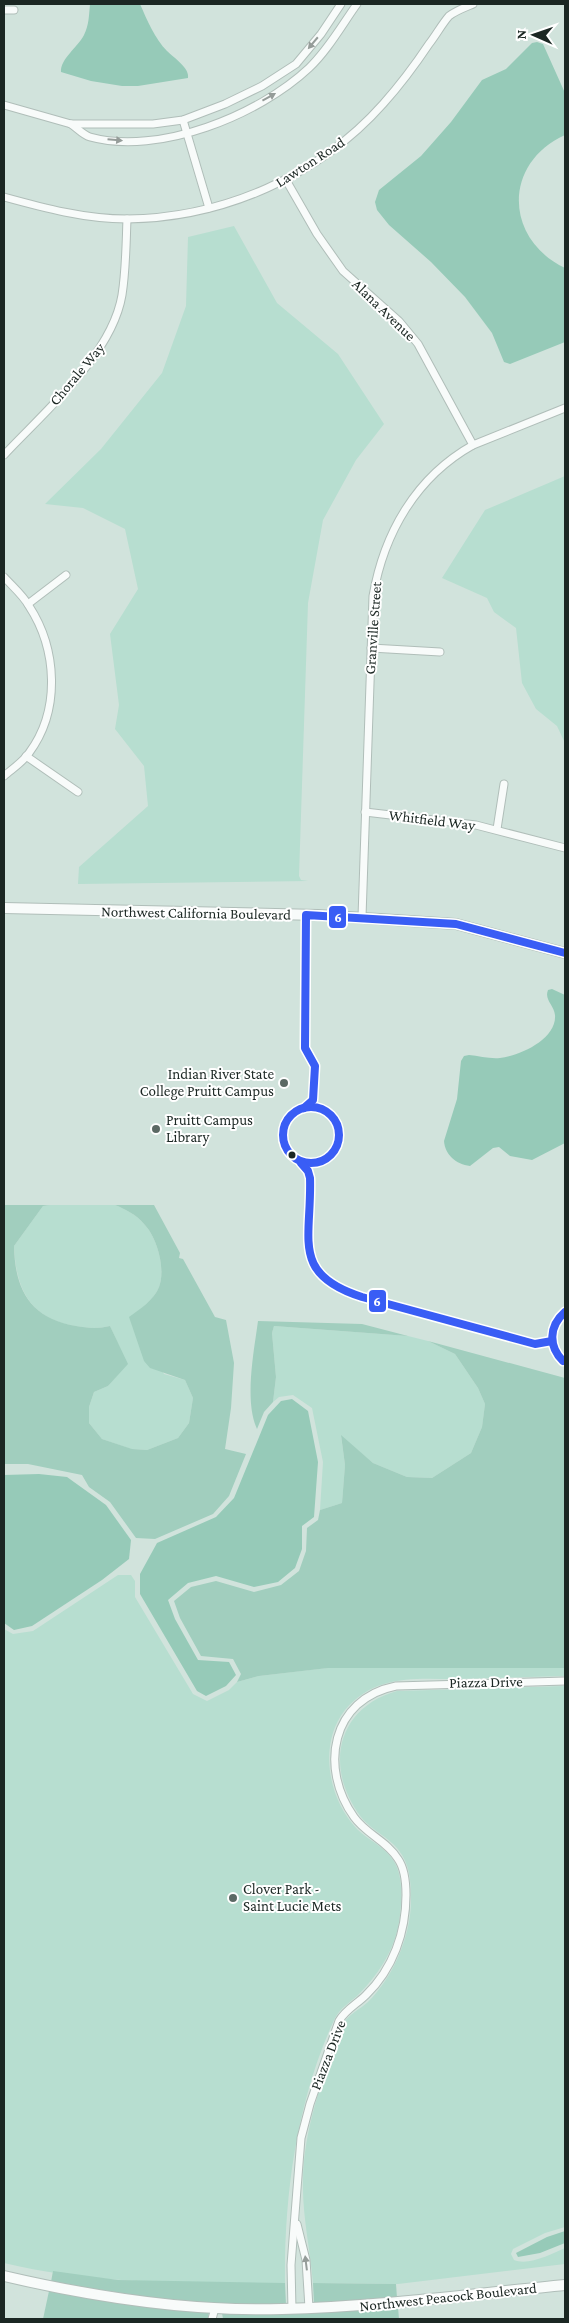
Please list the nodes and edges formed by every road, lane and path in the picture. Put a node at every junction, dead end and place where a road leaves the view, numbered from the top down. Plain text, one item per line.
1 (341, 4) edge
2 (357, 4) edge
3 (473, 4) edge
4 (4, 10) edge
5 (14, 10) dead end
6 (4, 106) edge
7 (183, 120) junction
8 (71, 124) junction
9 (187, 133) junction
10 (286, 180) junction
11 (4, 198) edge
12 (209, 208) junction
13 (127, 219) junction
14 (565, 408) edge
15 (473, 445) junction
16 (4, 455) edge
17 (66, 575) dead end
18 (4, 577) edge
19 (28, 604) junction
20 (371, 648) junction
21 (440, 652) dead end
22 (26, 756) junction
23 (4, 776) edge
24 (504, 784) dead end
25 (78, 792) dead end
26 (365, 812) junction
27 (498, 829) junction
28 (565, 848) edge
29 (4, 908) edge
30 (362, 917) junction
31 (565, 953) edge
32 (565, 1682) edge
33 (296, 2219) junction
34 (4, 2276) edge
35 (565, 2285) edge
36 (215, 2308) junction
37 (309, 2308) junction
38 (292, 2309) junction
39 (212, 2319) edge
40 (217, 2319) edge

1 -> 7 street
9 -> 2 street
3 - 10 street, Lawton Road
4 - 5 street
6 - 8 street
7 - 8 street
7 - 9 street
8 -> 9 street
9 - 12 street
10 - 12 street, Lawton Road
10 - 15 street, Alana Avenue
11 - 13 street, Lawton Road
12 - 13 street, Lawton Road
13 - 16 street, Chorale Way
14 - 15 street, Granville Street
15 - 20 street, Granville Street
17 - 19 street
18 - 19 street
19 - 22 street
20 - 21 street
20 - 26 street, Granville Street
22 - 23 street
22 - 25 street
24 - 27 street
26 - 27 street, Whitfield Way
26 - 30 street, Granville Street
27 - 28 street, Whitfield Way
29 - 30 street, Northwest California Boulevard
30 - 31 street, Northwest California Boulevard
32 - 33 street, Piazza Drive
37 -> 33 street, Piazza Drive
33 - 38 street, Piazza Drive
34 - 36 street, Northwest Peacock Boulevard
35 - 37 street, Northwest Peacock Boulevard
36 - 38 street, Northwest Peacock Boulevard
36 - 39 street
36 - 40 street
37 - 38 street, Northwest Peacock Boulevard

